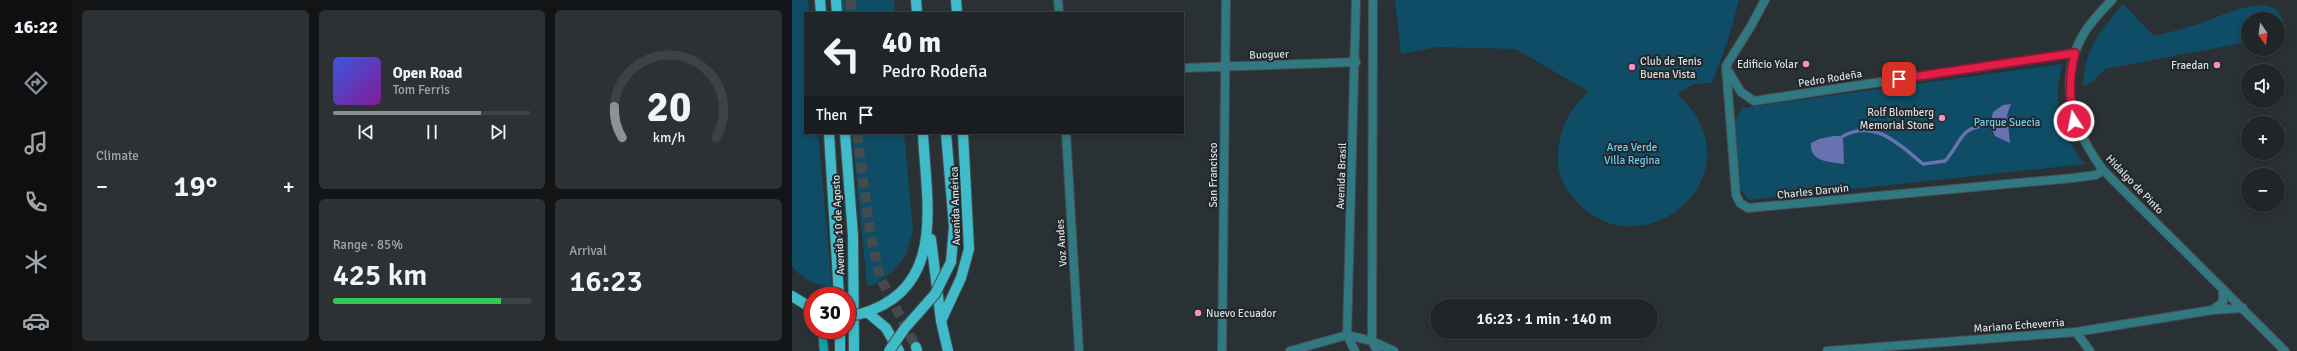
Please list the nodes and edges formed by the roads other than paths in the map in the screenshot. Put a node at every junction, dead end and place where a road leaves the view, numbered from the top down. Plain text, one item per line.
1 (820, 0) edge
2 (836, 0) edge
3 (956, 0) edge
4 (1058, 0) edge
5 (1226, 0) edge
6 (1356, 0) edge
7 (1373, 0) edge
8 (1765, 0) edge
9 (2112, 0) edge
10 (821, 12) edge
11 (837, 12) edge
12 (957, 12) edge
13 (1059, 12) edge
14 (2075, 53) junction
15 (1356, 62) junction
16 (1726, 66) junction
17 (1225, 67) junction
18 (1184, 68) edge
19 (829, 134) edge
20 (845, 134) edge
21 (923, 134) edge
22 (946, 134) edge
23 (963, 134) edge
24 (1066, 134) edge
25 (2103, 170) junction
26 (928, 219) junction
27 (838, 287) edge
28 (2224, 289) junction
29 (792, 296) edge
30 (804, 304) edge
31 (2243, 308) junction
32 (2212, 310) junction
33 (864, 313) junction
34 (856, 314) edge
35 (941, 321) junction
36 (2076, 332) junction
37 (1347, 335) junction
38 (823, 339) edge
39 (840, 339) edge
40 (1372, 341) junction
41 (1854, 350) edge
42 (824, 351) edge
43 (840, 351) edge
44 (854, 351) edge
45 (889, 351) edge
46 (899, 351) edge
47 (948, 351) edge
48 (1079, 351) edge
49 (1222, 351) edge
50 (1290, 351) edge
51 (1355, 351) edge
52 (1377, 351) edge
53 (1394, 351) edge
54 (1827, 351) edge
55 (2090, 351) edge
56 (2284, 351) edge

1 - 10 main road
2 - 11 main road
3 - 12 main road
4 - 13 street
5 - 17 street, San Francisco
6 - 15 street, Avenida Brasil
7 - 40 street
8 - 16 street
9 - 14 street, Hidalgo de Pinto
14 - 16 street, Pedro Rodeña
14 - 25 street, Hidalgo de Pinto
15 - 17 street, Buoguer
15 - 37 street, Avenida Brasil
16 - 25 street, Charles Darwin
17 - 18 street, Buoguer
17 - 49 street, San Francisco
19 - 27 main road, Avenida 10 de Agosto
20 - 44 main road, Avenida 10 de Agosto
21 - 26 main road
22 - 45 main road, bridge
23 - 35 main road, Avenida América
24 - 48 street, Voz Andes
25 - 28 street, Hidalgo de Pinto
26 - 33 main road
26 - 35 main road
28 - 31 street, Hidalgo de Pinto
28 - 32 street
29 - 30 main road
31 - 32 street, Mariano Echeverria
31 - 56 street, Hidalgo de Pinto
32 - 36 street, Mariano Echeverria
33 - 34 main road, bridge
33 - 46 main road
35 - 47 main road
36 - 41 street, Mariano Echeverria
36 - 55 street
37 - 40 street
37 - 50 street
37 - 51 street, Avenida Brasil
38 - 42 main road
39 - 43 main road
40 - 52 street
40 - 53 street
41 - 54 street, Mariano Echeverria

